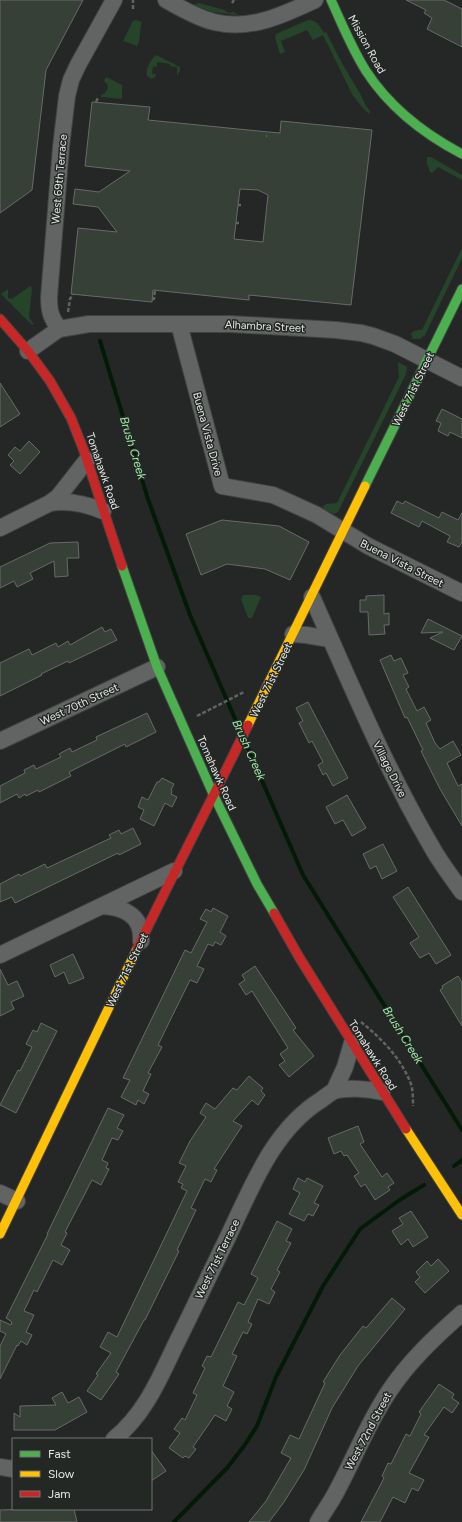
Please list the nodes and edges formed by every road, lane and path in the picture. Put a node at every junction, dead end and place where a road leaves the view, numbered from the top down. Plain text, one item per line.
1 (114, 0) edge
2 (133, 0) edge
3 (166, 0) edge
4 (315, 0) edge
5 (331, 0) edge
6 (132, 9) dead end
7 (98, 98) dead end
8 (96, 102) dead end
9 (462, 154) edge
10 (462, 289) edge
11 (155, 290) dead end
12 (73, 294) dead end
13 (152, 299) dead end
14 (0, 319) edge
15 (63, 323) junction
16 (179, 324) junction
17 (28, 351) junction
18 (427, 361) junction
19 (462, 378) edge
20 (87, 460) junction
21 (50, 504) junction
22 (103, 511) junction
23 (0, 528) edge
24 (344, 531) junction
25 (462, 593) edge
26 (312, 597) junction
27 (293, 634) junction
28 (330, 639) junction
29 (157, 667) junction
30 (242, 693) dead end
31 (193, 718) dead end
32 (0, 741) edge
33 (214, 796) junction
34 (174, 871) junction
35 (462, 892) edge
36 (102, 906) junction
37 (140, 941) junction
38 (0, 955) edge
39 (356, 1018) dead end
40 (352, 1043) junction
41 (334, 1091) junction
42 (382, 1092) junction
43 (414, 1110) dead end
44 (0, 1193) edge
45 (16, 1201) junction
46 (462, 1215) edge
47 (0, 1234) edge
48 (462, 1313) edge
49 (115, 1438) edge
50 (0, 1467) edge
51 (12, 1469) edge
52 (318, 1522) edge

1 - 15 street, West 69th Terrace
2 - 6 path
3 - 4 street
5 - 9 street, Mission Road
7 - 8 path
10 - 18 street, West 71st Street
11 - 13 path
12 - 15 path
14 - 17 street, Tomahawk Road
15 - 16 street, Alhambra Street
15 - 17 street
16 - 18 street, Alhambra Street
16 - 24 street, Buena Vista Drive
17 - 20 street, Tomahawk Road
18 - 19 street, Alhambra Street
18 - 24 street, West 71st Street
20 - 21 street
20 - 22 street, Tomahawk Road
21 - 22 street
21 - 23 street
22 - 29 street, Tomahawk Road
24 - 25 street, Buena Vista Street
24 - 26 street, West 71st Street
26 - 27 street, West 71st Street
26 - 28 street, Village Drive
27 - 28 street
27 - 33 street, West 71st Street
28 - 35 street, Village Drive
29 - 32 street, West 70th Street
29 - 33 street, Tomahawk Road
30 - 31 path
33 - 34 street, West 71st Street
33 - 40 street, Tomahawk Road
34 - 36 street
34 - 37 street, West 71st Street
36 - 37 street
36 - 38 street
37 - 45 street, West 71st Street
39 - 43 path
40 - 41 street
40 - 42 street, Tomahawk Road
41 - 42 street, West 71st Terrace
41 - 49 street, West 71st Terrace
42 - 46 street, Tomahawk Road
44 - 45 street
45 - 47 street, West 71st Street
48 - 52 street, West 72nd Street
50 - 51 street

